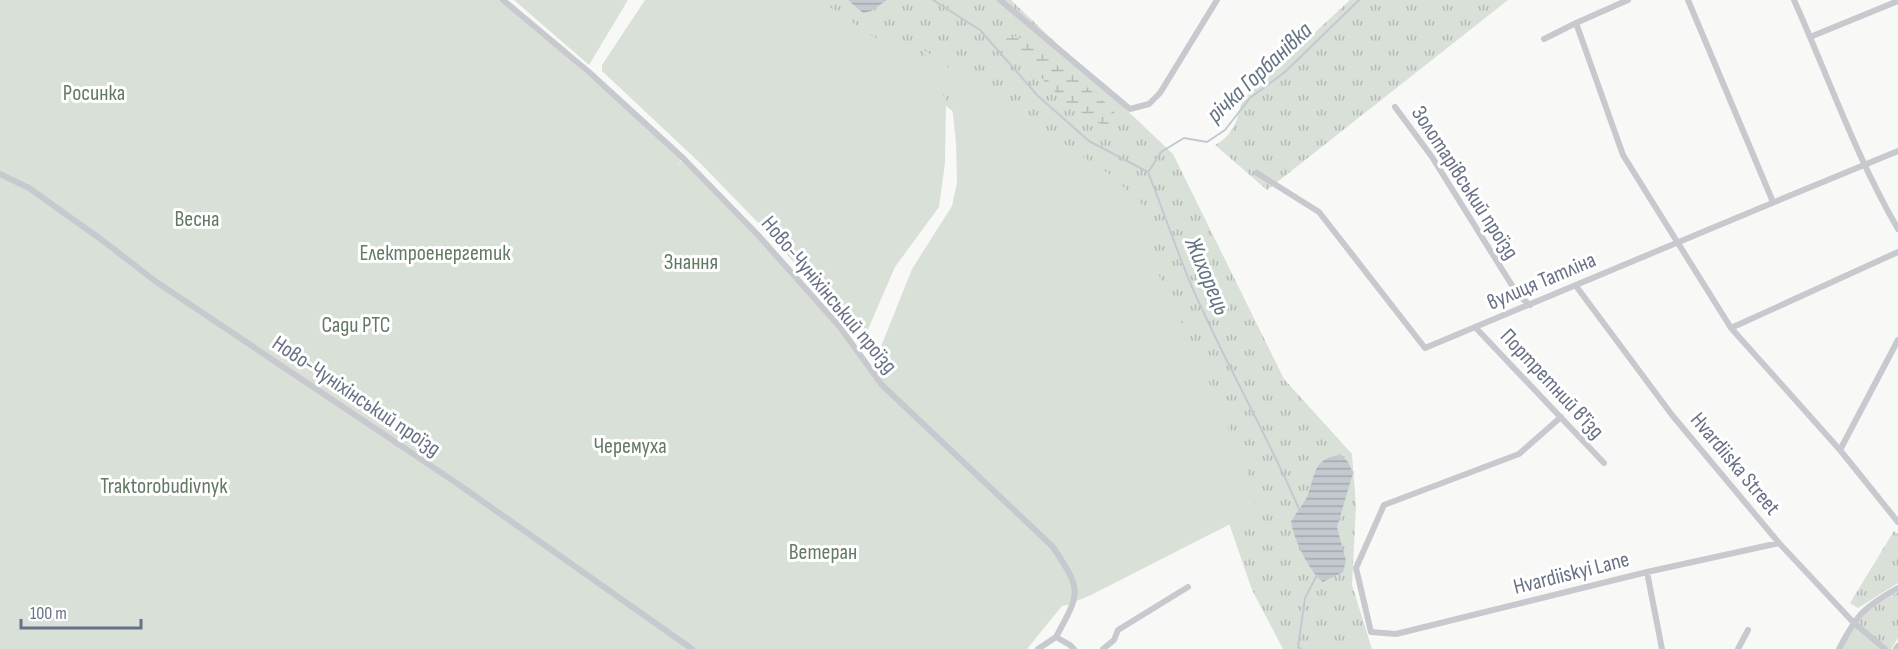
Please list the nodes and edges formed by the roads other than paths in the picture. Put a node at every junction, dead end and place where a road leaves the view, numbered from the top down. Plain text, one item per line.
1 (503, 0) edge
2 (1000, 0) edge
3 (1216, 0) edge
4 (1628, 0) edge
5 (1688, 0) edge
6 (1794, 0) edge
7 (1898, 1) edge
8 (1576, 22) junction
9 (1810, 37) junction
10 (1544, 39) dead end
11 (1395, 107) dead end
12 (1898, 152) edge
13 (1865, 165) junction
14 (1257, 173) dead end
15 (0, 174) edge
16 (1773, 202) junction
17 (1898, 229) edge
18 (1676, 241) junction
19 (1898, 252) edge
20 (1576, 286) junction
21 (1530, 305) junction
22 (1475, 327) junction
23 (1731, 328) junction
24 (1898, 340) edge
25 (1561, 417) junction
26 (1840, 450) junction
27 (1604, 463) dead end
28 (1898, 522) edge
29 (1779, 543) junction
30 (1647, 572) junction
31 (1188, 587) dead end
32 (1898, 588) edge
33 (1853, 622) junction
34 (1748, 630) dead end
35 (1056, 637) junction
36 (692, 649) edge
37 (1038, 649) edge
38 (1074, 649) edge
39 (1103, 649) edge
40 (1662, 649) edge
41 (1738, 649) edge
42 (1839, 649) edge
43 (1885, 649) edge

1 - 35 street, Ново-Чуніхінський проїзд
2 - 3 street
4 - 8 street
5 - 16 street
6 - 9 street
7 - 9 street
8 - 10 street
8 - 18 street
9 - 13 street
11 - 21 street, Золотарівський проїзд
12 - 13 street, вулиця Татліна
13 - 16 street, вулиця Татліна
13 - 17 street
14 - 22 street, вулиця Татліна
15 - 36 street, Ново-Чуніхінський проїзд
16 - 18 street, вулиця Татліна
18 - 20 street, вулиця Татліна
18 - 23 street
19 - 23 street
20 - 21 street, вулиця Татліна
20 - 29 street, Hvardiiska Street
21 - 22 street, вулиця Татліна
22 - 25 street, Портретний в'їзд
23 - 26 street
24 - 26 street
25 - 27 street, Портретний в'їзд
25 - 30 street, Hvardiiskyi Lane
26 - 28 street
29 - 30 street, Hvardiiskyi Lane
29 - 33 street, Hvardiiska Street
30 - 40 street
31 - 39 street
32 - 33 street
33 - 42 street
33 - 43 street, Hvardiiska Street
34 - 41 street
35 - 37 street
35 - 38 street

